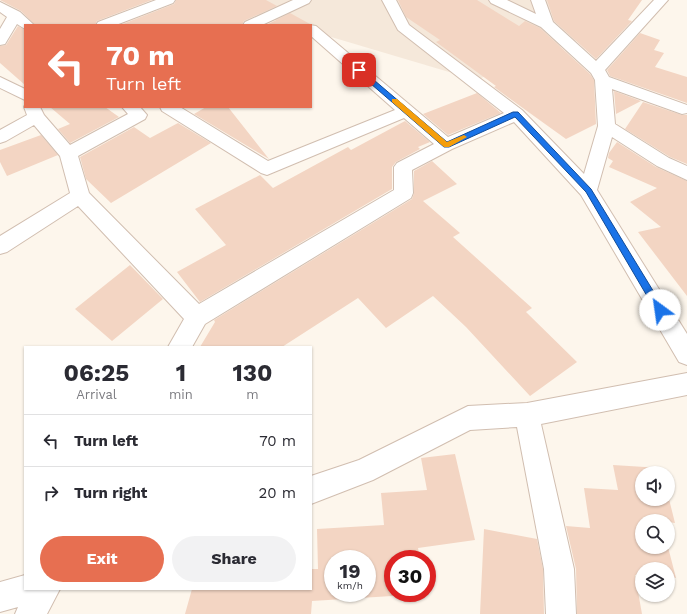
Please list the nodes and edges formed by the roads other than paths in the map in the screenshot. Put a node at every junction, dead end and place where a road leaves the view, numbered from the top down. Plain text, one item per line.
1 (168, 0) edge
2 (272, 0) edge
3 (304, 0) edge
4 (389, 0) edge
5 (496, 0) edge
6 (538, 0) edge
7 (661, 0) edge
8 (0, 6) edge
9 (15, 16) junction
10 (300, 20) edge
11 (26, 24) edge
12 (106, 24) edge
13 (260, 24) edge
14 (546, 24) junction
15 (312, 30) edge
16 (0, 41) edge
17 (600, 75) junction
18 (0, 82) edge
19 (24, 95) edge
20 (24, 96) edge
21 (0, 98) edge
22 (131, 108) edge
23 (170, 108) edge
24 (682, 109) dead end
25 (406, 111) junction
26 (34, 112) edge
27 (516, 114) junction
28 (607, 126) junction
29 (0, 137) edge
30 (446, 145) junction
31 (68, 154) junction
32 (687, 174) edge
33 (588, 190) junction
34 (80, 196) junction
35 (0, 246) edge
36 (198, 318) junction
37 (683, 342) edge
38 (181, 346) edge
39 (687, 384) edge
40 (526, 415) junction
41 (312, 490) edge
42 (25, 590) edge
43 (44, 590) edge
44 (0, 597) edge
45 (30, 614) edge
46 (561, 614) edge

1 - 12 street
2 - 10 street
3 - 10 street
4 - 27 street
5 - 14 street
6 - 14 street
7 - 17 street
8 - 9 street
9 - 11 street
9 - 16 street
10 - 13 street
14 - 17 street
15 - 25 street
17 - 24 street
17 - 28 street
18 - 19 street
20 - 21 street
22 - 31 street
23 - 25 street
25 - 30 street
26 - 29 street
26 - 31 street
27 - 30 street
27 - 33 street
28 - 32 street
28 - 33 street
30 - 36 street
31 - 34 street
33 - 37 street
34 - 35 street
34 - 36 street
36 - 38 street
39 - 40 street
40 - 41 street
40 - 46 street
42 - 44 street
43 - 45 street

